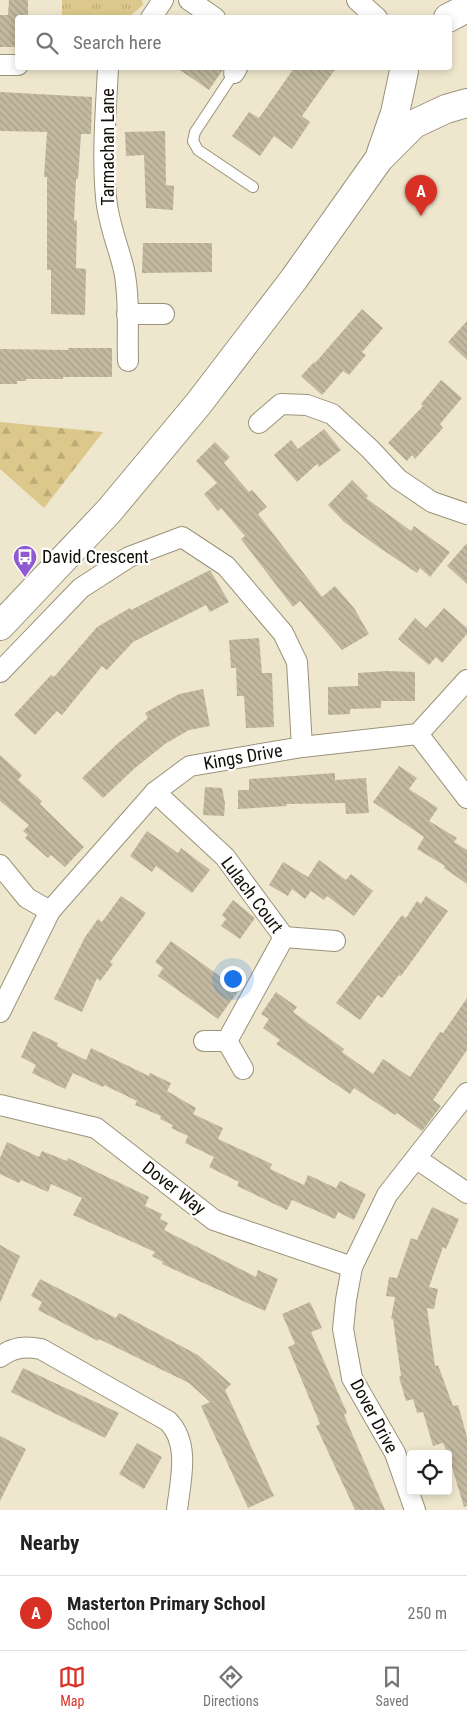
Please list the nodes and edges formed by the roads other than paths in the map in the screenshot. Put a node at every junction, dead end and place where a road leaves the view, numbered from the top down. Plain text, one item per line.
1 (163, 0) edge
2 (189, 0) edge
3 (357, 0) edge
4 (467, 8) edge
5 (153, 15) edge
6 (211, 15) edge
7 (380, 15) edge
8 (452, 16) edge
9 (452, 23) edge
10 (467, 28) edge
11 (15, 64) edge
12 (0, 65) edge
13 (108, 70) edge
14 (236, 70) edge
15 (404, 70) edge
16 (404, 70) edge
17 (460, 106) edge
18 (379, 159) junction
19 (253, 187) dead end
20 (127, 314) junction
21 (164, 314) dead end
22 (128, 361) dead end
23 (259, 423) dead end
24 (467, 514) edge
25 (0, 626) edge
26 (0, 672) edge
27 (467, 680) edge
28 (418, 734) junction
29 (302, 747) junction
30 (464, 788) edge
31 (155, 792) junction
32 (0, 865) edge
33 (50, 911) junction
34 (284, 937) junction
35 (335, 941) dead end
36 (0, 1012) edge
37 (204, 1041) dead end
38 (227, 1041) junction
39 (243, 1069) dead end
40 (467, 1093) edge
41 (0, 1105) edge
42 (417, 1159) junction
43 (467, 1193) edge
44 (352, 1267) junction
45 (0, 1357) edge
46 (177, 1510) edge
47 (415, 1510) edge

1 - 5 street
2 - 6 street
3 - 7 street
4 - 8 main road
9 - 10 main road
11 - 12 street
13 - 20 street, Tarmachan Lane
14 - 19 lane
15 - 17 main road
16 - 18 main road
17 - 18 main road
18 - 25 main road
20 - 21 street
20 - 22 street, Tarmachan Lane
23 - 24 street
26 - 29 street
27 - 28 street
28 - 29 street, Kings Drive
28 - 30 street
29 - 31 street, Kings Drive
31 - 33 street, Kings Drive
31 - 34 street, Lulach Court
32 - 33 street
33 - 36 street, Kings Drive
34 - 35 street
34 - 38 street, Lulach Court
37 - 38 street
38 - 39 street
40 - 42 street, Dover Drive
41 - 44 street, Dover Way
42 - 43 street
42 - 44 street, Dover Drive
44 - 47 street, Dover Drive
45 - 46 street

